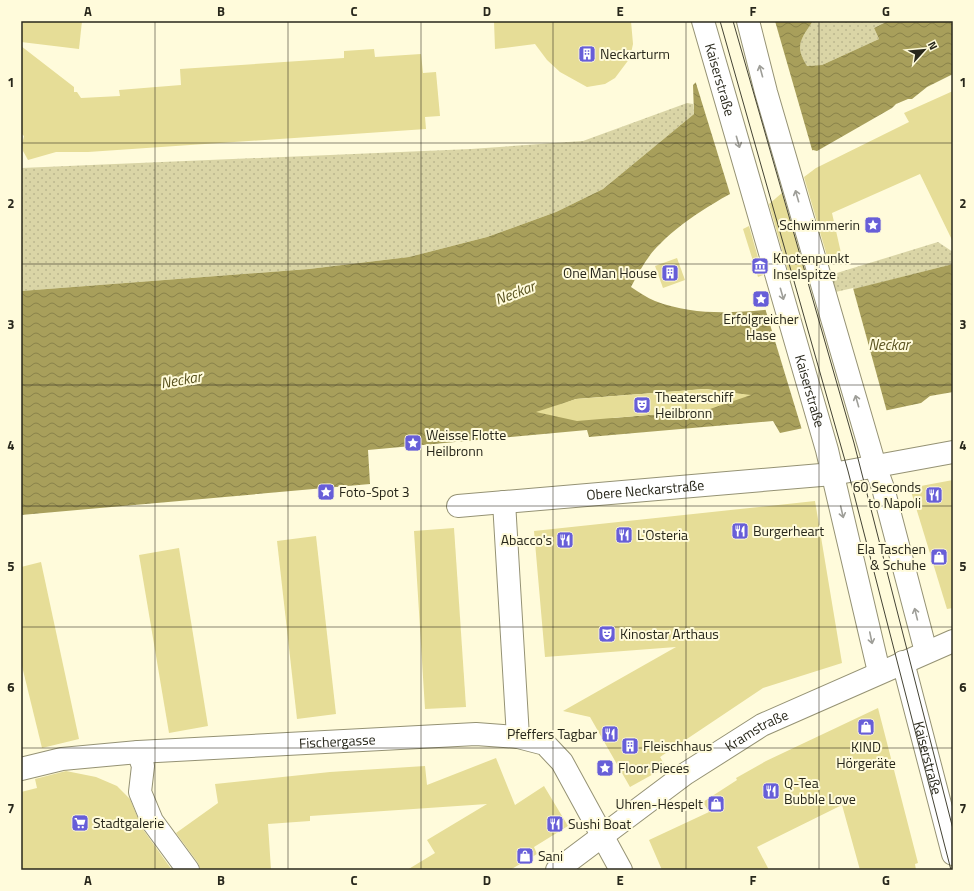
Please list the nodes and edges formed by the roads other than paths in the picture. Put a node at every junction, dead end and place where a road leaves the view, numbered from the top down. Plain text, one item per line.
1 (703, 21) edge
2 (748, 21) edge
3 (953, 452) edge
4 (875, 466) junction
5 (833, 474) junction
6 (504, 502) junction
7 (458, 506) dead end
8 (953, 641) edge
9 (926, 652) junction
10 (903, 662) junction
11 (879, 672) junction
12 (518, 737) junction
13 (138, 752) junction
14 (21, 769) edge
15 (603, 836) junction
16 (953, 854) edge
17 (188, 870) edge
18 (557, 870) edge
19 (621, 870) edge

1 -> 5 street, Kaiserstraße
4 -> 2 street
3 - 4 street, Obere Neckarstraße
4 - 5 street, Obere Neckarstraße
9 -> 4 street
5 - 6 street, Obere Neckarstraße
5 -> 11 street, Kaiserstraße
6 - 7 street, Obere Neckarstraße
6 - 12 street
8 - 9 street, Kramstraße
9 - 10 street, Kramstraße
10 - 11 street, Kramstraße
10 - 16 street, Kaiserstraße
11 - 15 street, Kramstraße
12 - 13 street, Fischergasse
12 - 15 street, Fischergasse
13 - 14 street, Fischergasse
13 - 17 street
15 - 18 street, Kramstraße
15 - 19 street, Fischergasse

